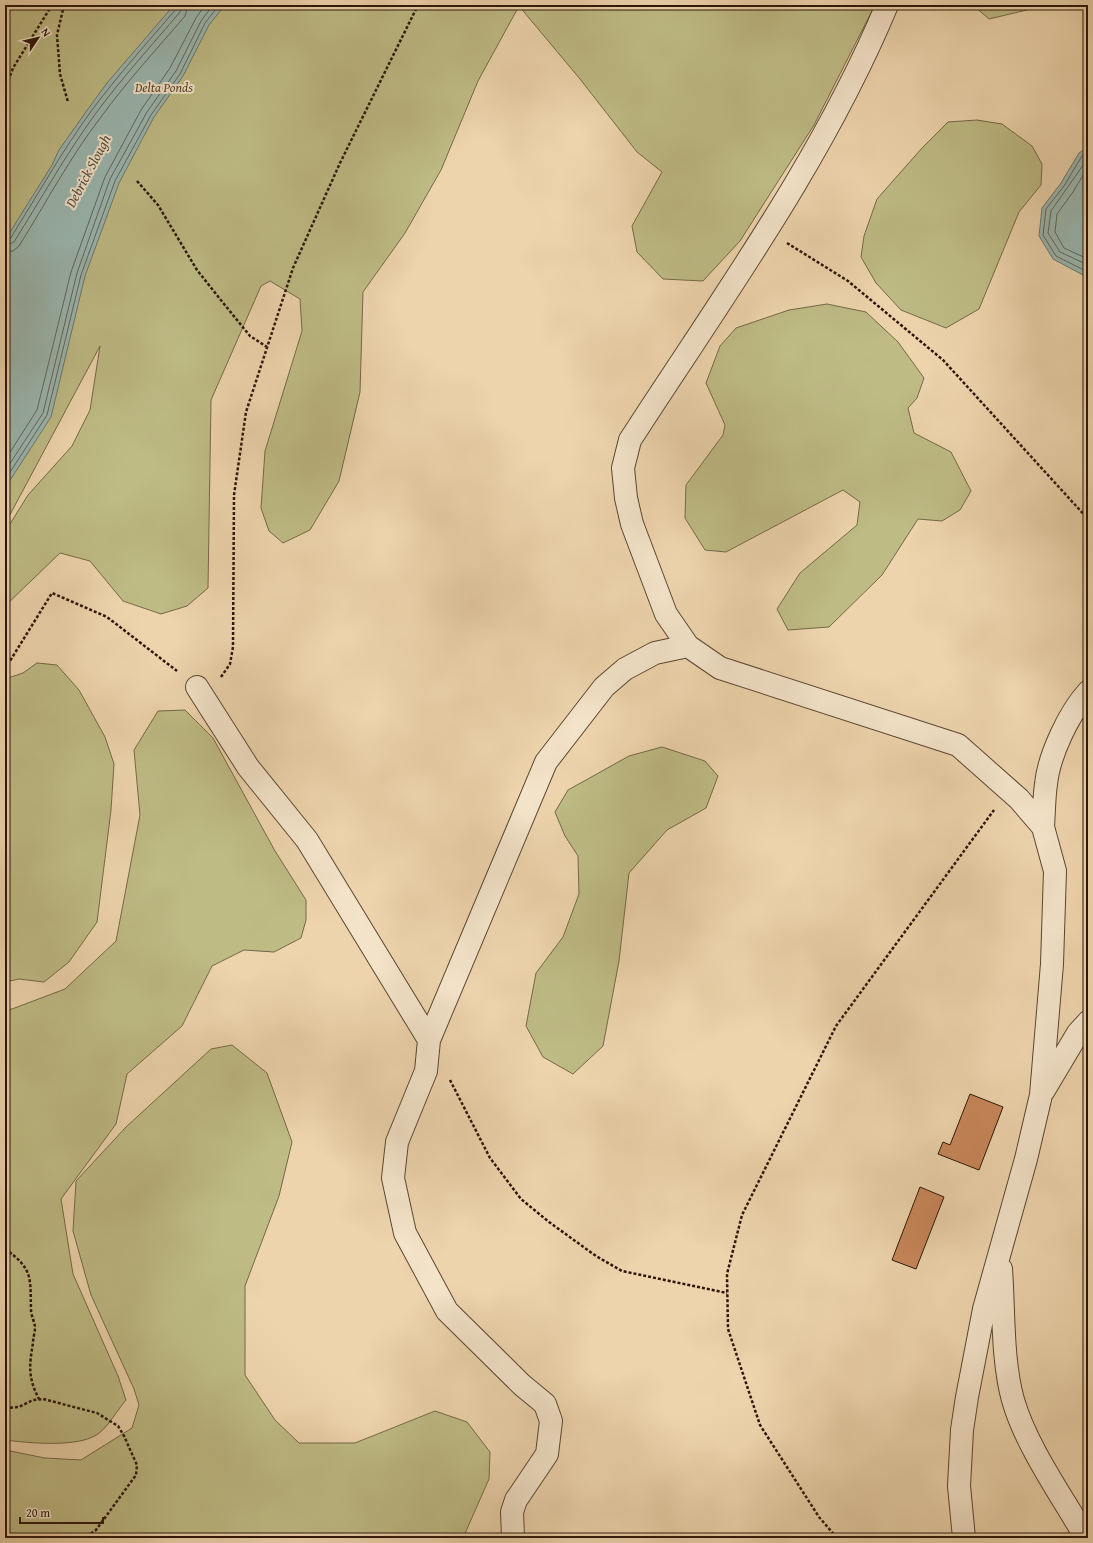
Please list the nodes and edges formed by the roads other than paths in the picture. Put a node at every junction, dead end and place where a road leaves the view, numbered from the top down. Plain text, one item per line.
1 (887, 5) edge
2 (688, 646) junction
3 (197, 687) road end
4 (1088, 692) edge
5 (1043, 827) junction
6 (1088, 1022) edge
7 (429, 1040) junction
8 (1041, 1095) junction
9 (1000, 1252) junction
10 (513, 1538) edge
11 (964, 1538) edge
12 (1086, 1538) edge

1 - 2 lane
2 - 5 lane
2 - 7 lane
3 - 7 lane
4 - 5 lane
5 - 8 lane
6 - 8 lane
7 - 10 lane
8 - 9 lane
9 - 11 lane
9 - 12 lane

